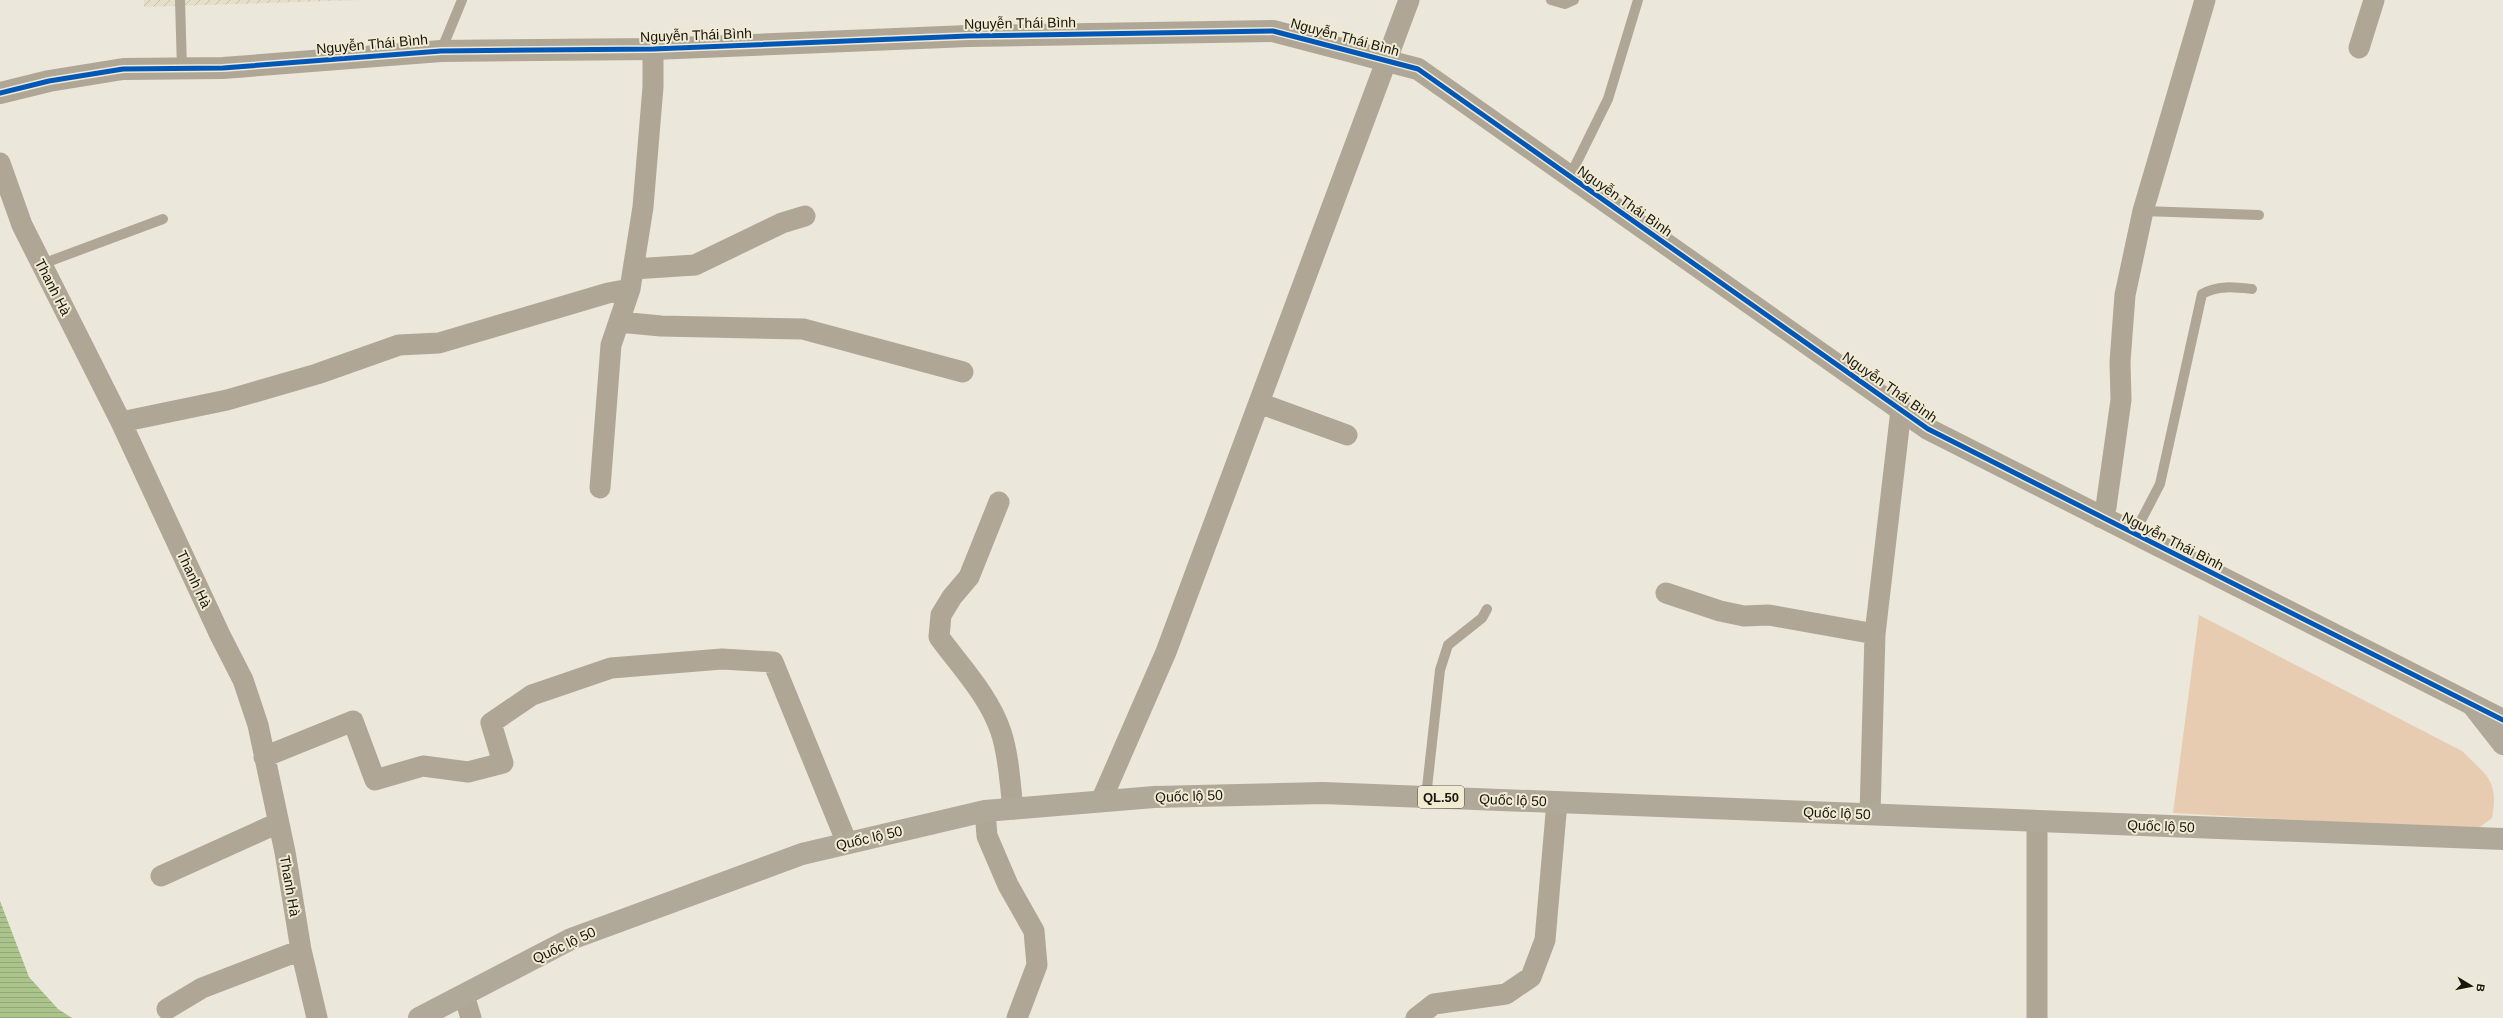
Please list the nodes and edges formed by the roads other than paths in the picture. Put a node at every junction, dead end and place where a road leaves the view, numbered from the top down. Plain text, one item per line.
1 (180, 0) edge
2 (462, 0) edge
3 (1409, 0) edge
4 (1551, 0) edge
5 (1574, 0) edge
6 (1638, 0) edge
7 (2206, 0) edge
8 (2374, 0) edge
9 (2359, 48) dead end
10 (653, 50) junction
11 (441, 51) junction
12 (1386, 60) junction
13 (182, 69) junction
14 (0, 93) edge
15 (0, 163) edge
16 (1570, 176) junction
17 (2143, 211) junction
18 (2259, 215) dead end
19 (805, 216) dead end
20 (163, 219) dead end
21 (42, 264) junction
22 (634, 269) junction
23 (630, 289) junction
24 (2252, 289) dead end
25 (619, 322) junction
26 (963, 372) dead end
27 (1259, 403) junction
28 (1901, 410) junction
29 (121, 422) junction
30 (1347, 435) dead end
31 (600, 488) dead end
32 (999, 502) dead end
33 (2100, 517) junction
34 (2134, 534) junction
35 (1666, 593) dead end
36 (1487, 609) dead end
37 (1875, 634) junction
38 (2474, 708) junction
39 (2503, 720) edge
40 (2503, 744) edge
41 (264, 757) junction
42 (1426, 797) junction
43 (1101, 801) junction
44 (1558, 802) junction
45 (1013, 808) junction
46 (986, 811) junction
47 (1870, 814) junction
48 (2037, 821) junction
49 (278, 823) junction
50 (2503, 839) edge
51 (847, 843) junction
52 (161, 876) dead end
53 (301, 950) junction
54 (464, 995) junction
55 (167, 1010) dead end
56 (317, 1018) edge
57 (419, 1018) edge
58 (472, 1018) edge
59 (1017, 1018) edge
60 (1416, 1018) edge
61 (2037, 1018) edge

1 - 13 lane
2 - 11 lane
3 - 12 street
4 - 5 lane
6 - 16 lane
7 - 17 street
8 - 9 street
10 - 11 street, Nguyễn Thái Bình
10 - 12 street, Nguyễn Thái Bình
10 - 22 street
11 - 13 street, Nguyễn Thái Bình
12 - 16 street, Nguyễn Thái Bình
12 - 27 street
13 - 14 street, Nguyễn Thái Bình
15 - 21 street, Thanh Hà
16 - 28 street, Nguyễn Thái Bình
17 - 18 lane
17 - 33 street
19 - 22 street
20 - 21 lane
21 - 29 street, Thanh Hà
22 - 23 street
23 - 25 street
23 - 29 street
24 - 34 lane
25 - 26 street
25 - 31 street
27 - 30 street
27 - 43 street
28 - 33 street, Nguyễn Thái Bình
28 - 37 street
29 - 41 street, Thanh Hà
32 - 45 street
33 - 34 street, Nguyễn Thái Bình
34 - 38 street, Nguyễn Thái Bình
35 - 37 street
36 - 42 lane
37 - 47 street
38 - 39 street, Nguyễn Thái Bình
38 - 40 main road
41 - 49 street, Thanh Hà
41 - 51 street
42 - 43 main road, Quốc lộ 50 / QL.50
42 - 44 main road, Quốc lộ 50 / QL.50
43 - 45 main road, Quốc lộ 50 / QL.50
44 - 47 main road, Quốc lộ 50 / QL.50
44 - 60 street
45 - 46 main road, Quốc lộ 50 / QL.50
46 - 51 main road, Quốc lộ 50 / QL.50
46 - 59 street
47 - 48 main road, Quốc lộ 50 / QL.50
48 - 50 main road, Quốc lộ 50 / QL.50
48 - 61 street
49 - 52 street
49 - 53 street, Thanh Hà
51 - 54 main road, Quốc lộ 50 / QL.50
53 - 55 street
53 - 56 street, Thanh Hà
54 - 57 main road, Quốc lộ 50 / QL.50
54 - 58 street

